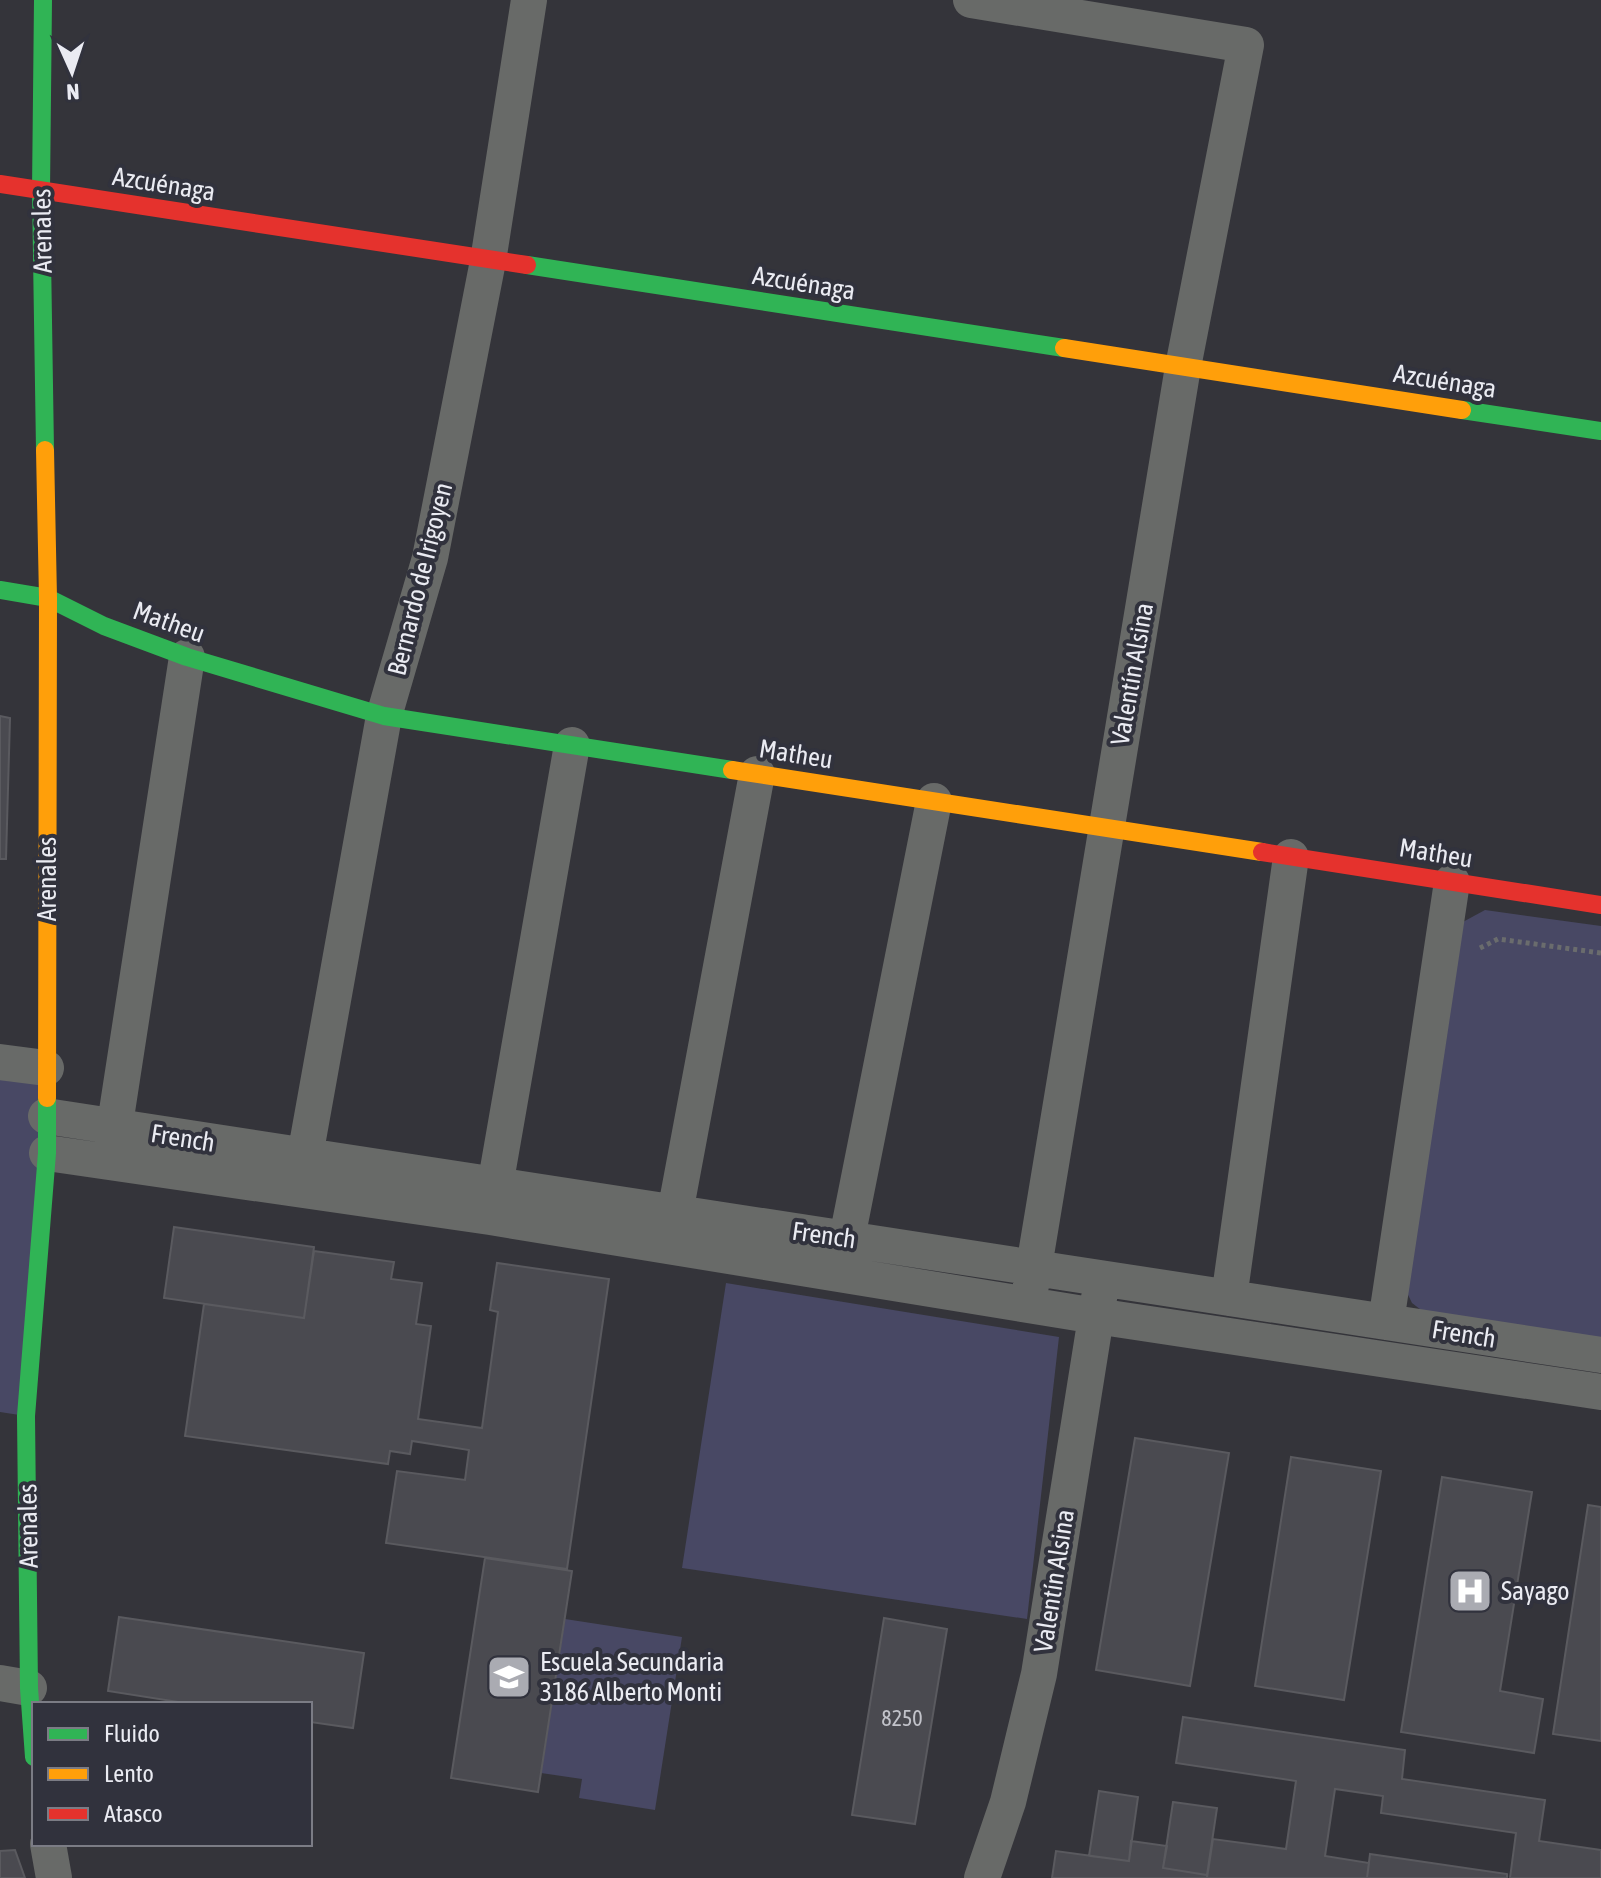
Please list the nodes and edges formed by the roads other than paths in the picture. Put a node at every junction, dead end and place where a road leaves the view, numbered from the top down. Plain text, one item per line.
1 (43, 0) edge
2 (529, 0) edge
3 (971, 0) edge
4 (0, 184) edge
5 (41, 191) junction
6 (488, 261) junction
7 (1183, 367) junction
8 (1601, 431) edge
9 (0, 590) edge
10 (48, 598) junction
11 (187, 657) junction
12 (384, 716) junction
13 (572, 745) junction
14 (757, 774) junction
15 (934, 801) junction
16 (1106, 828) junction
17 (1291, 857) junction
18 (1452, 882) junction
19 (1601, 905) edge
20 (0, 1062) edge
21 (46, 1068) junction
22 (46, 1116) junction
23 (112, 1144) junction
24 (47, 1153) junction
25 (305, 1156) junction
26 (493, 1201) junction
27 (675, 1213) junction
28 (847, 1238) junction
29 (1034, 1268) junction
30 (1103, 1279) junction
31 (1229, 1298) junction
32 (1028, 1304) junction
33 (1096, 1316) junction
34 (1386, 1322) junction
35 (1601, 1355) edge
36 (1601, 1392) edge
37 (13, 1414) edge
38 (14, 1686) edge
39 (32, 1750) edge
40 (48, 1846) edge
41 (54, 1878) edge
42 (982, 1878) edge

1 - 5 street, Arenales
2 - 6 street, Bernardo de Irigoyen
3 - 7 street, Valentín Alsina
4 - 5 street, Azcuénaga
5 - 6 street, Azcuénaga
5 - 10 street, Arenales
6 - 7 street, Azcuénaga
6 - 12 street, Bernardo de Irigoyen
7 - 8 street, Azcuénaga
7 - 16 street, Valentín Alsina
9 - 10 street, Matheu
10 - 11 street, Matheu
10 - 21 street, Arenales
11 - 12 street, Matheu
11 - 23 street
12 - 13 street, Matheu
12 - 25 street, Bernardo de Irigoyen
13 - 14 street, Matheu
13 - 26 street
14 - 15 street, Matheu
14 - 27 street
15 - 16 street, Matheu
15 - 28 street
16 - 17 street, Matheu
16 - 29 street, Valentín Alsina
17 - 18 street, Matheu
17 - 31 street
18 - 19 street, Matheu
18 - 34 street
20 - 21 street
21 - 22 street, Arenales
22 - 23 street, French
22 - 24 street, Arenales
23 - 24 street, French
23 - 25 street, French
23 - 26 street, French
24 - 37 street, Arenales
25 - 26 street, French
26 - 27 street, French
26 - 32 street, French
27 - 28 street, French
28 - 29 street, French
29 - 30 street, French
29 - 32 street, Valentín Alsina
30 - 31 street, French
30 - 33 street, Valentín Alsina
31 - 34 street, French
32 - 33 street, French
33 - 36 street, French
33 - 42 street, Valentín Alsina
34 - 35 street, French
37 - 38 street, Arenales
38 - 39 street, Arenales
40 - 41 street

